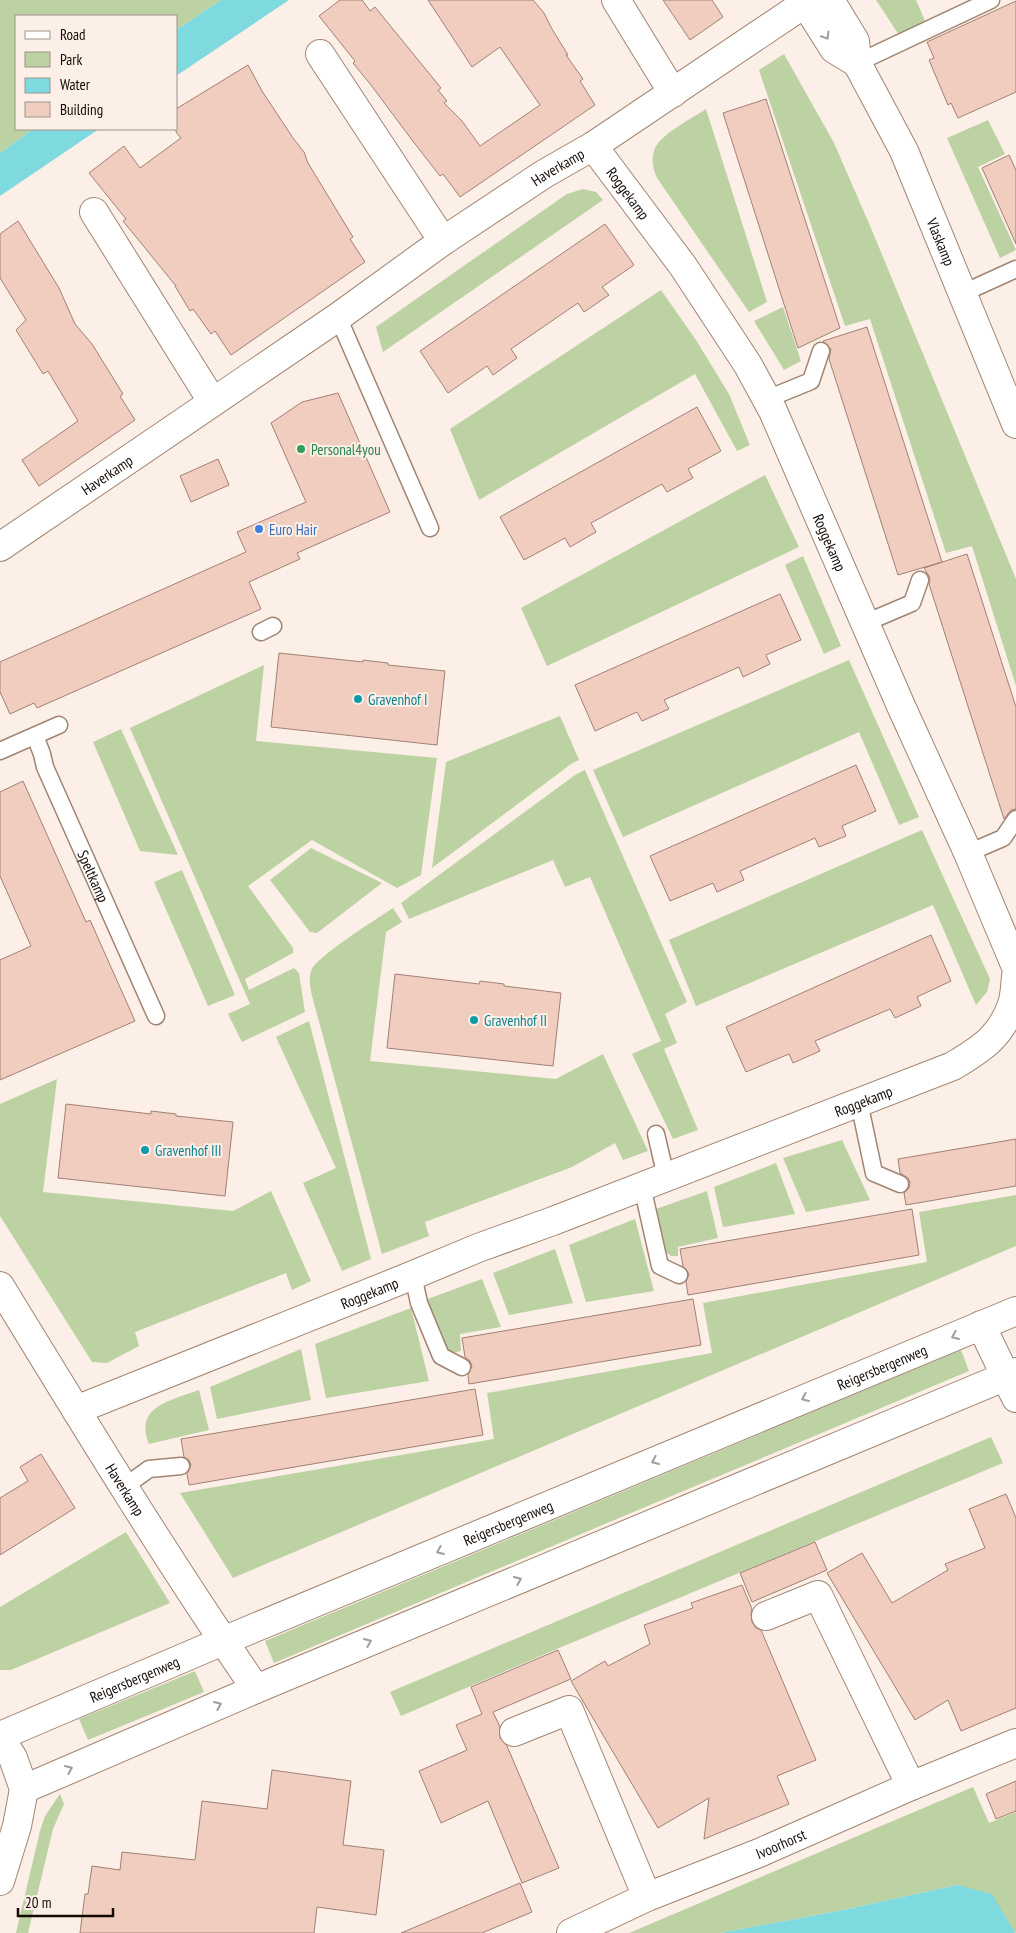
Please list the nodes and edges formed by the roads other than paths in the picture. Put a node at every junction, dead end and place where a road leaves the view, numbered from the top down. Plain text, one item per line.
1 (616, 0) edge
2 (991, 0) edge
3 (812, 1) edge
4 (320, 54) dead end
5 (857, 63) junction
6 (673, 93) junction
7 (593, 146) junction
8 (94, 212) dead end
9 (443, 241) junction
10 (1016, 269) edge
11 (961, 294) junction
12 (338, 317) junction
13 (822, 351) dead end
14 (767, 399) junction
15 (212, 401) junction
16 (1016, 424) edge
17 (430, 528) dead end
18 (0, 547) edge
19 (920, 580) dead end
20 (865, 623) junction
21 (59, 725) dead end
22 (34, 736) junction
23 (0, 751) edge
24 (1016, 819) edge
25 (968, 853) junction
26 (1016, 967) edge
27 (1016, 976) edge
28 (156, 1016) dead end
29 (859, 1102) junction
30 (656, 1134) dead end
31 (654, 1182) junction
32 (900, 1184) dead end
33 (413, 1275) junction
34 (679, 1275) dead end
35 (0, 1286) edge
36 (1016, 1311) edge
37 (981, 1325) junction
38 (462, 1367) dead end
39 (1012, 1382) edge
40 (76, 1410) junction
41 (181, 1466) dead end
42 (124, 1487) junction
43 (766, 1616) dead end
44 (223, 1641) junction
45 (256, 1689) junction
46 (514, 1732) dead end
47 (0, 1737) edge
48 (1016, 1743) edge
49 (911, 1786) junction
50 (24, 1789) junction
51 (0, 1881) edge
52 (647, 1897) junction
53 (571, 1933) edge

1 - 6 street
2 - 5 lane
3 - 5 street
3 - 6 street, Haverkamp
4 - 9 street
5 - 11 street, Vlaskamp
6 - 7 street, Haverkamp
7 - 9 street, Haverkamp
7 - 14 street, Roggekamp
8 - 15 street
9 - 12 street, Haverkamp
10 - 11 lane
11 - 16 street, Vlaskamp
12 - 15 street, Haverkamp
12 - 17 lane
13 - 14 lane
14 - 20 street, Roggekamp
15 - 18 street, Haverkamp
19 - 20 lane
20 - 25 street, Roggekamp
21 - 22 lane
22 - 23 lane
22 - 28 lane, Speltkamp
24 - 25 lane
25 - 26 street, Roggekamp
27 - 29 street, Roggekamp
29 - 31 street, Roggekamp
29 - 32 lane
30 - 31 lane
31 - 33 street, Roggekamp
31 - 34 lane
33 - 38 lane
33 - 40 street, Roggekamp
35 - 40 street, Haverkamp
36 - 37 street, Reigersbergenweg
37 - 39 street
37 -> 44 street, Reigersbergenweg
45 -> 39 street
40 - 42 street, Haverkamp
41 - 42 lane
42 - 44 street, Haverkamp
43 - 49 street
44 - 45 street, Haverkamp
44 - 47 street, Reigersbergenweg
50 -> 45 street
46 - 52 street
47 - 50 street
48 - 49 street, Ivoorhorst
49 - 52 street, Ivoorhorst
50 - 51 street
52 - 53 street, Ivoorhorst

